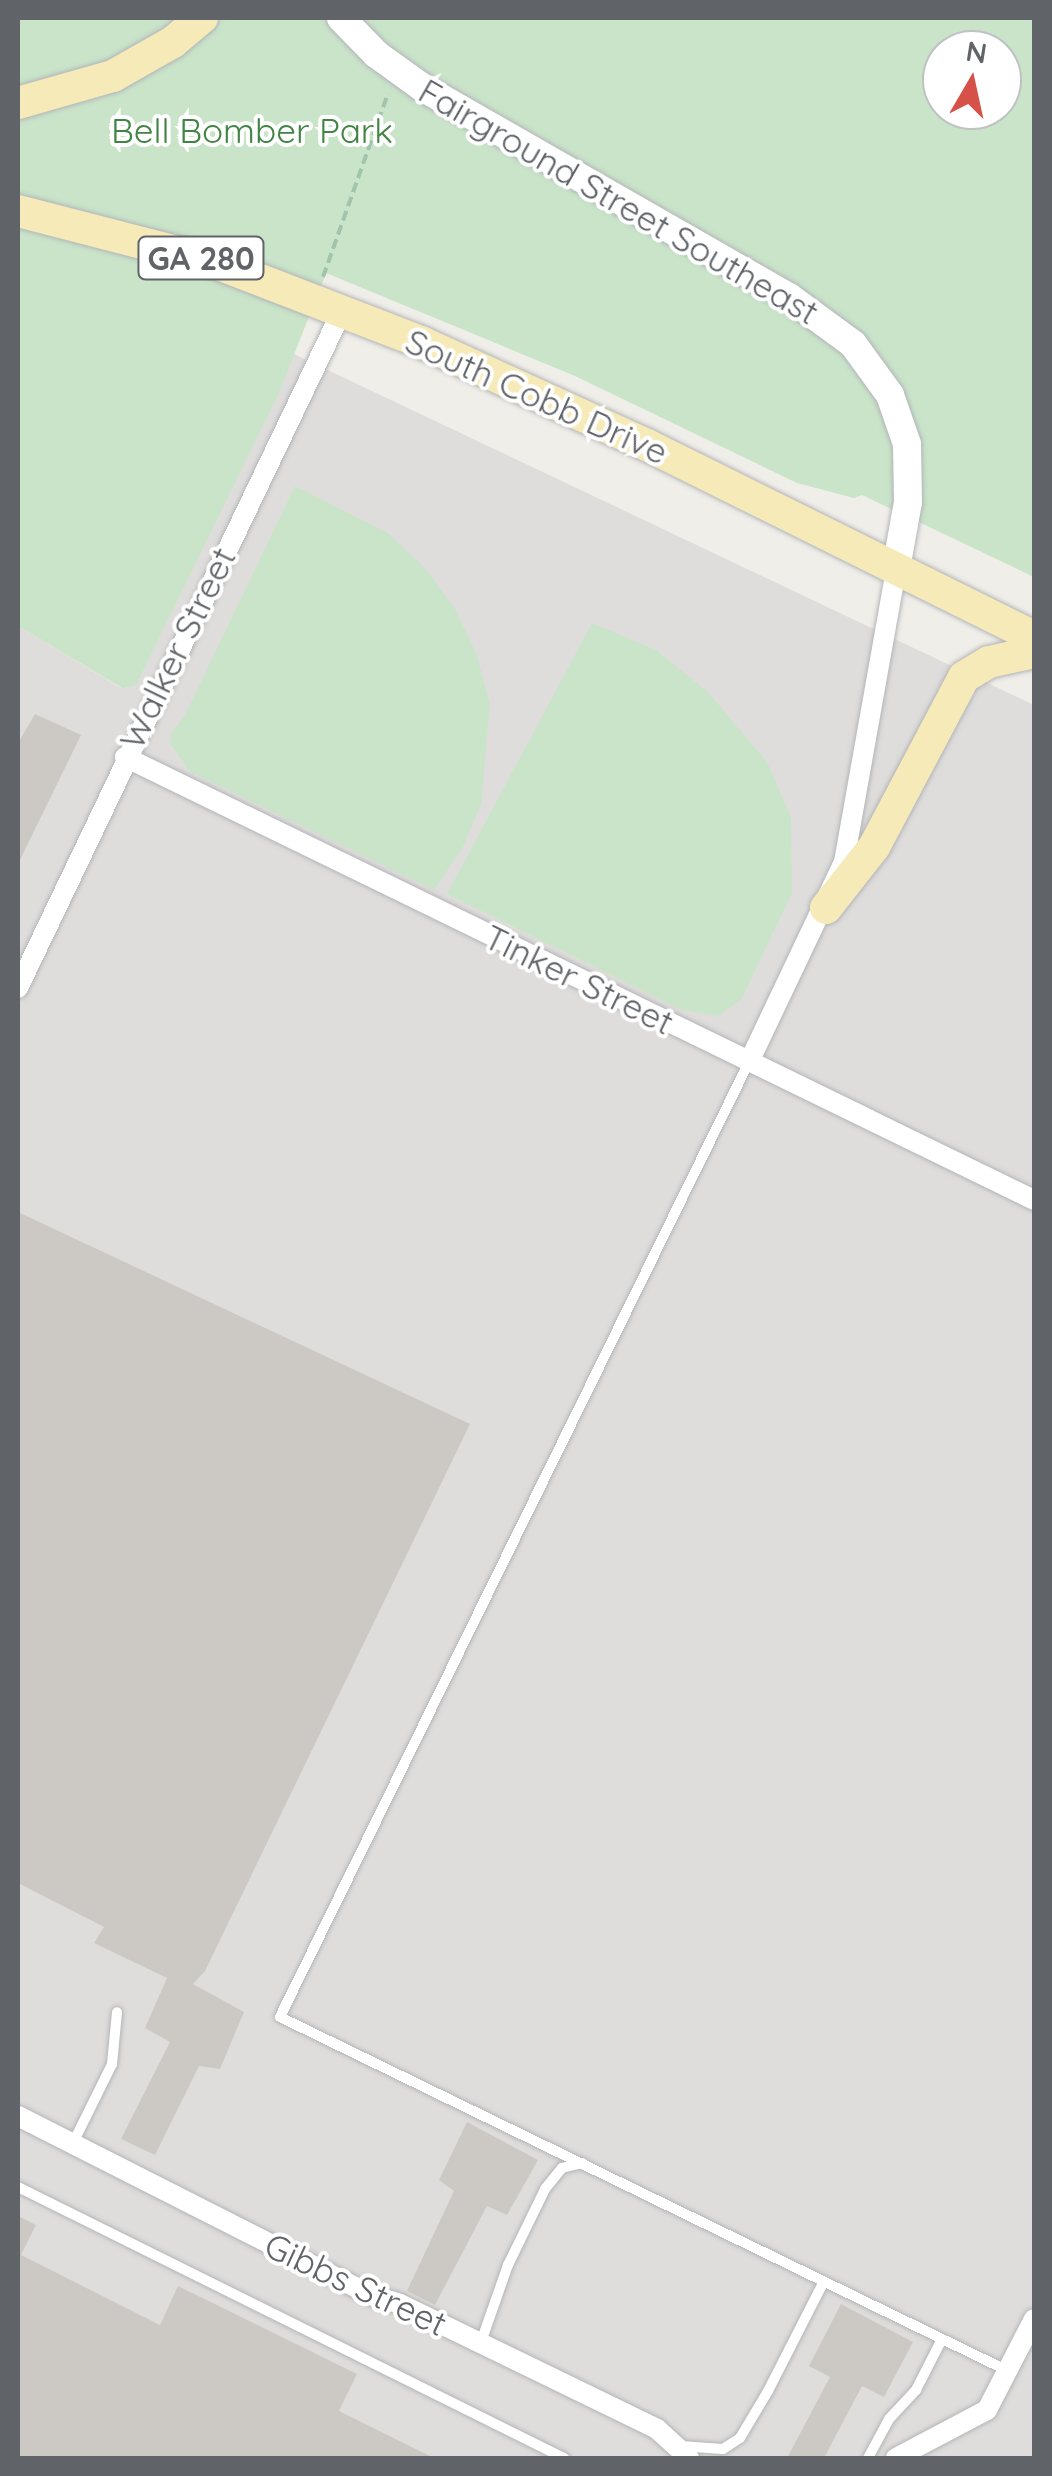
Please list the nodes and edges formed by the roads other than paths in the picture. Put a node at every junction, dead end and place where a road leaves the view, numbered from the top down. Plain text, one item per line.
1 (202, 18) edge
2 (341, 18) edge
3 (18, 104) edge
4 (18, 210) edge
5 (342, 311) junction
6 (896, 569) junction
7 (1034, 637) edge
8 (1034, 652) edge
9 (125, 757) junction
10 (826, 908) junction
11 (18, 988) edge
12 (749, 1062) junction
13 (1034, 1200) edge
14 (117, 2012) dead end
15 (18, 2116) edge
16 (72, 2144) junction
17 (584, 2163) junction
18 (18, 2187) edge
19 (824, 2281) junction
20 (1034, 2319) edge
21 (942, 2339) junction
22 (480, 2342) junction
23 (1008, 2372) junction
24 (682, 2452) edge
25 (564, 2458) edge
26 (868, 2458) edge
27 (896, 2458) edge

1 - 3 main road
2 - 6 main road, Fairground Street Southeast
4 - 5 main road, South Cobb Drive / GA 280
5 - 6 main road, South Cobb Drive / GA 280
5 - 9 street, Walker Street
6 - 7 main road, South Cobb Drive / GA 280
6 - 10 street
8 - 10 main road
9 - 11 street, Walker Street
9 - 12 street, Tinker Street
10 - 12 street
12 - 13 street, Tinker Street
12 - 17 lane
14 - 16 lane
15 - 16 street, Gibbs Street
16 - 22 street, Gibbs Street
17 - 19 lane
17 - 22 lane
18 - 25 lane
19 - 21 lane
19 - 24 lane
20 - 23 street
21 - 23 lane
21 - 26 lane
22 - 24 street, Gibbs Street
23 - 27 street

